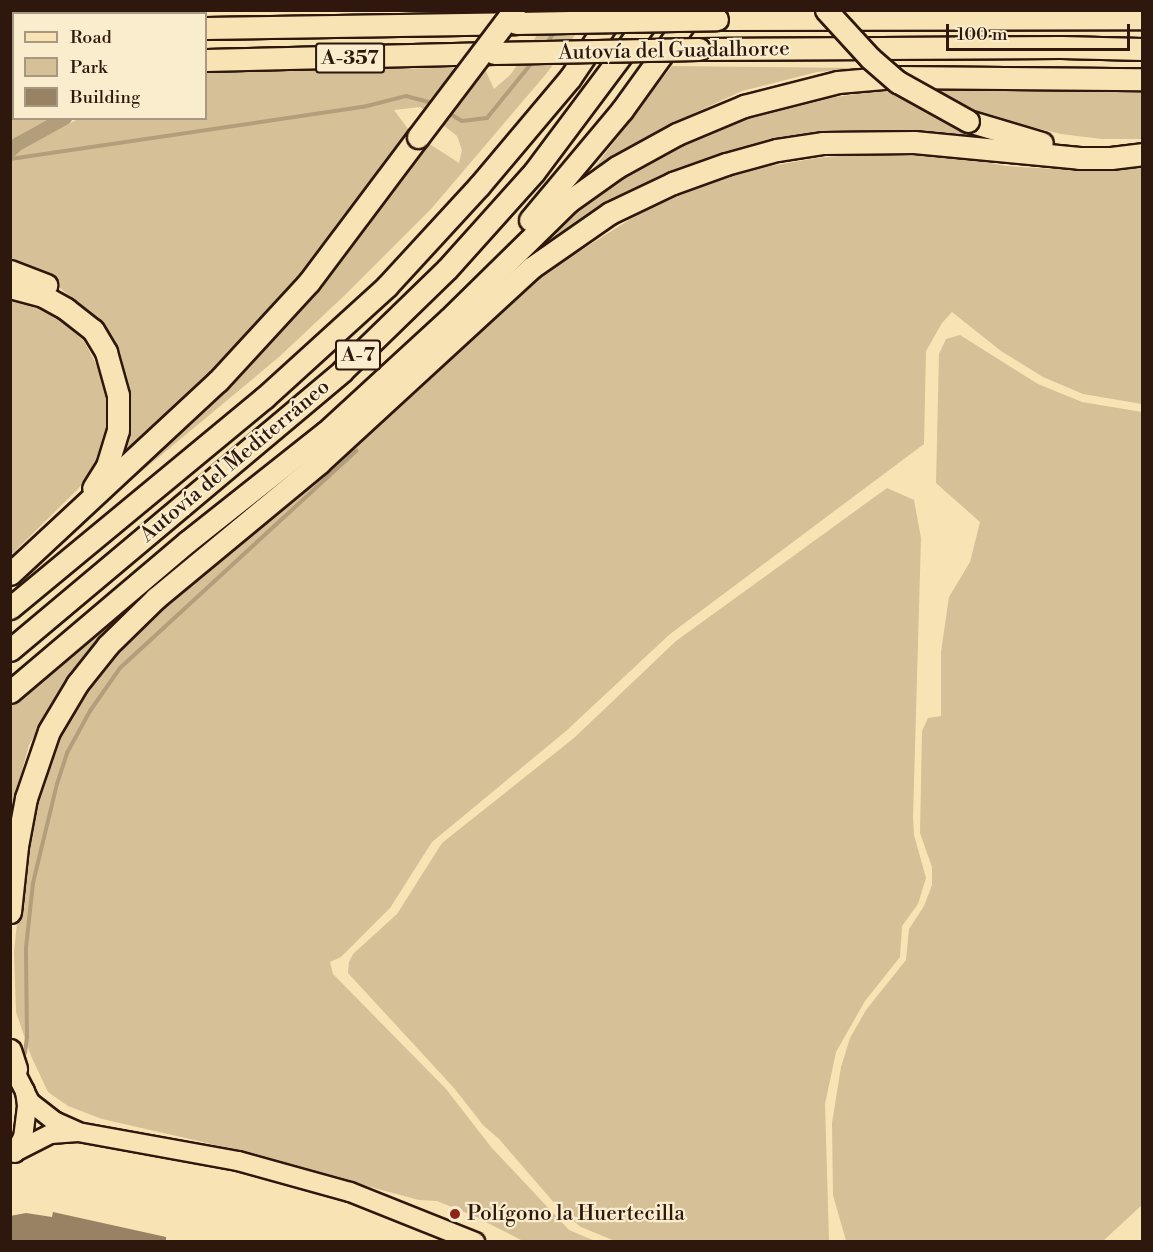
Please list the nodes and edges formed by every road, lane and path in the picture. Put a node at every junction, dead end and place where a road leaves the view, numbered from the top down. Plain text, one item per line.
1 (616, 10) edge
2 (655, 10) edge
3 (694, 10) edge
4 (826, 10) edge
5 (515, 17) edge
6 (1143, 18) edge
7 (207, 28) edge
8 (1143, 49) edge
9 (207, 60) edge
10 (1143, 80) edge
11 (1140, 154) edge
12 (10, 271) edge
13 (10, 287) edge
14 (93, 330) junction
15 (405, 358) junction
16 (10, 573) edge
17 (10, 608) edge
18 (10, 650) edge
19 (16, 687) edge
20 (10, 912) edge
21 (12, 1061) edge
22 (25, 1091) junction
23 (78, 1132) junction
24 (14, 1155) edge
25 (475, 1242) edge

1 - 17 highway, Autovía del Mediterráneo / A-7
2 - 18 highway, Autovía del Mediterráneo / A-7
3 - 15 highway
4 - 11 highway, bridge
5 - 6 highway, Autovía del Guadalhorce / A-357, bridge
5 - 7 highway, Autovía del Guadalhorce / A-357
5 - 16 highway, bridge
8 - 9 highway, Autovía del Guadalhorce / A-357, bridge
10 - 15 highway
11 - 20 highway
12 - 14 highway
13 - 14 highway
14 - 16 highway
15 - 19 highway
21 - 22 main road
22 - 23 main road
22 - 24 main road
23 - 24 main road
23 - 25 main road

